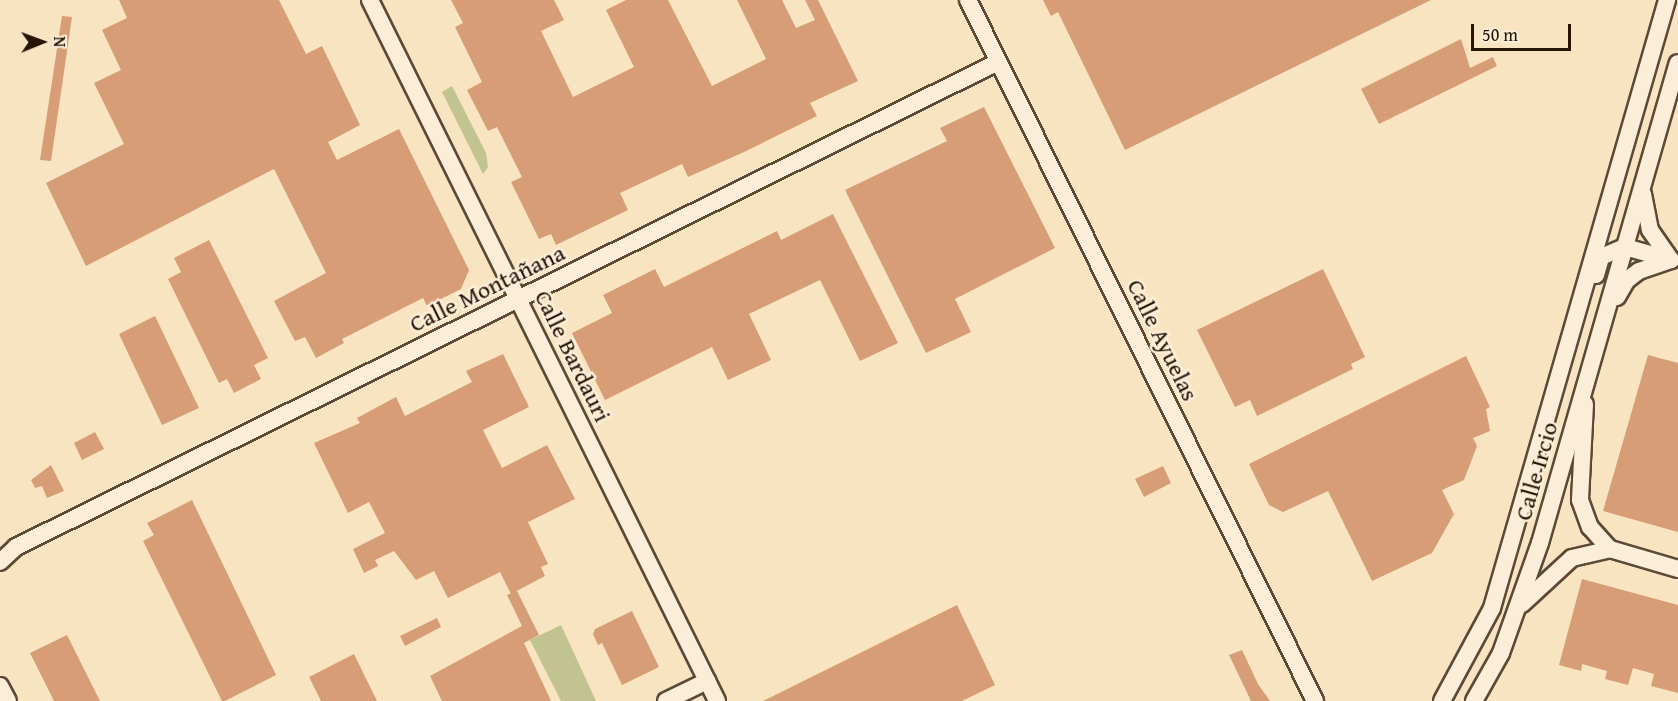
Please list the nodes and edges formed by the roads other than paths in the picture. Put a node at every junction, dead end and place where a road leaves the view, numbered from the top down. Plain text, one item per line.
1 (370, 0) edge
2 (968, 0) edge
3 (1667, 0) edge
4 (998, 62) junction
5 (1678, 63) edge
6 (1621, 159) junction
7 (1642, 187) junction
8 (1625, 247) junction
9 (1676, 260) edge
10 (518, 299) junction
11 (1607, 314) junction
12 (1574, 324) junction
13 (1585, 387) junction
14 (1610, 549) junction
15 (0, 562) edge
16 (1678, 569) edge
17 (1520, 607) junction
18 (707, 681) junction
19 (0, 686) edge
20 (8, 701) edge
21 (666, 701) edge
22 (717, 701) edge
23 (1316, 701) edge
24 (1442, 701) edge
25 (1474, 701) edge

1 - 10 street, Calle Bardauri
2 - 4 street, Calle Ayuelas
3 - 6 street, Calle Ircio
4 - 10 street, Calle Montañana
4 - 23 street, Calle Ayuelas
5 - 7 street, Calle Ircio
6 - 8 street
6 - 12 street, Calle Ircio
7 - 8 street, Calle Ircio
7 - 9 street
8 - 9 street
8 - 11 street, Calle Ircio
8 - 12 street, Calle Ircio
9 - 11 street
10 - 15 street, Calle Montañana
10 - 18 street, Calle Bardauri
11 - 13 street, Calle Ircio
12 - 24 street, Calle Ircio
13 - 14 street
13 - 17 street, Calle Ircio
14 - 16 street
14 - 17 street
17 - 25 street, Calle Ircio
18 - 21 street
18 - 22 street, Calle Bardauri
19 - 20 street

